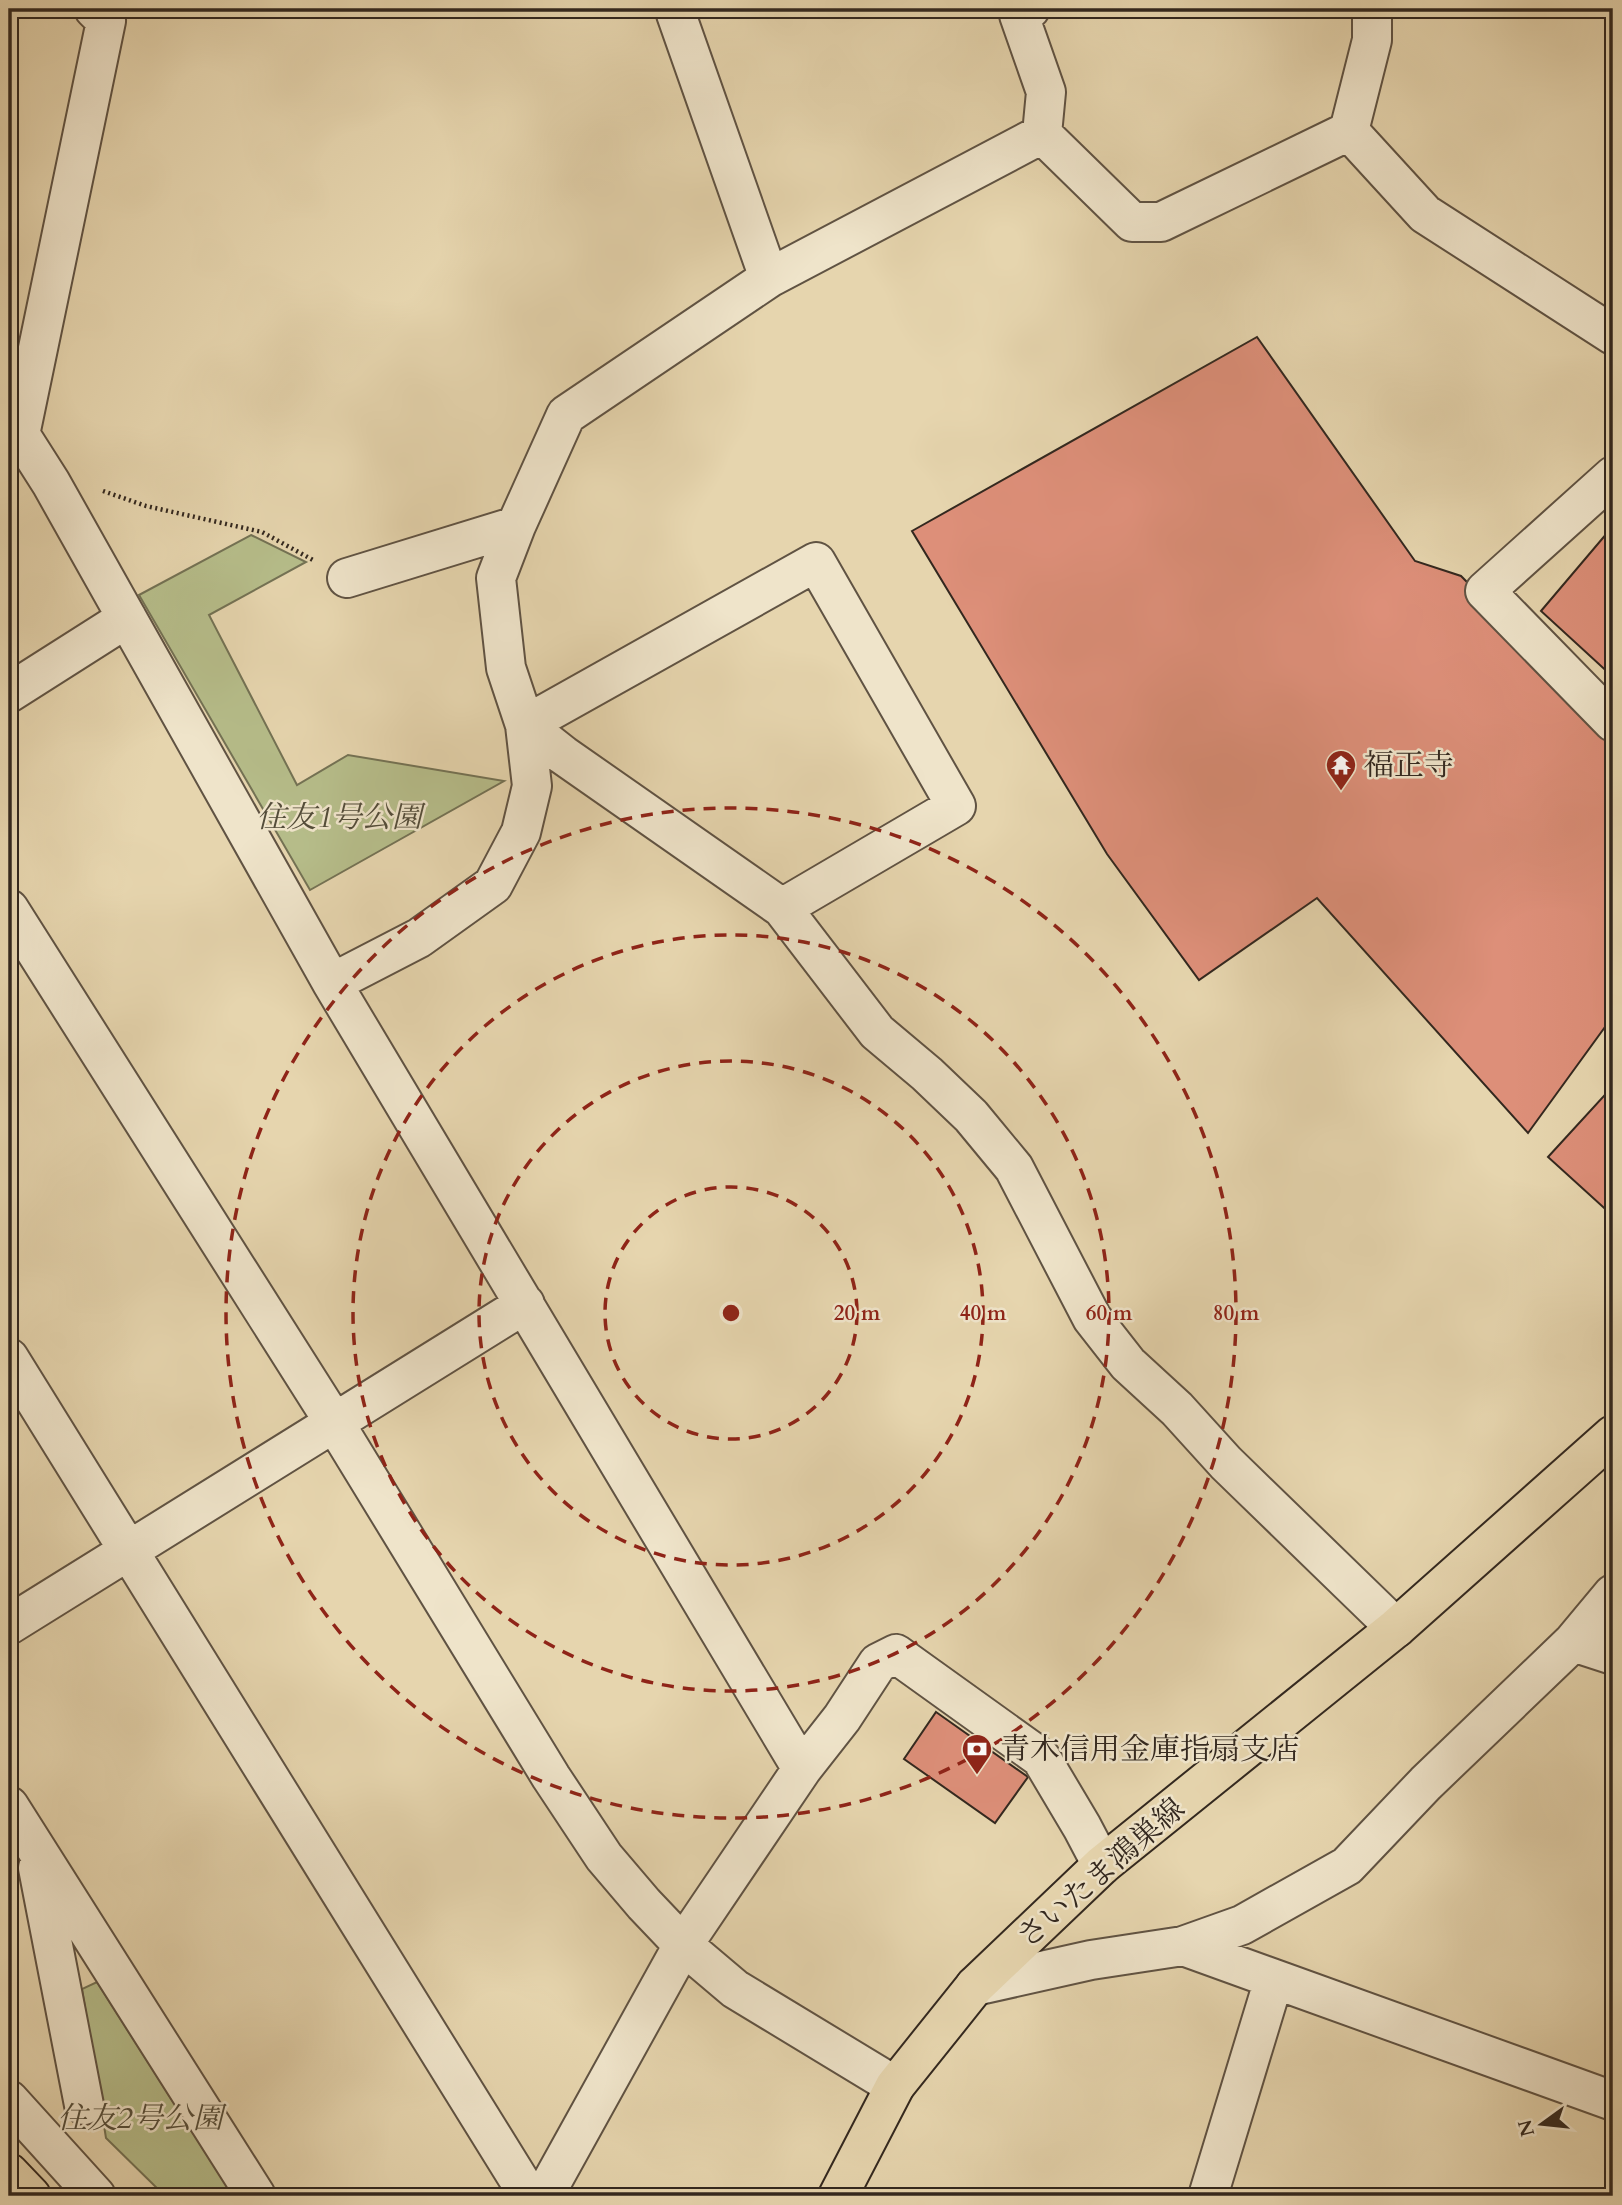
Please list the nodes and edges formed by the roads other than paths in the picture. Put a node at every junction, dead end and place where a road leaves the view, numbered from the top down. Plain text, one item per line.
1 (94, 9) edge
2 (677, 9) edge
3 (1030, 9) edge
4 (1372, 9) edge
5 (1349, 131) junction
6 (1042, 134) junction
7 (769, 278) junction
8 (1613, 335) edge
9 (15, 426) edge
10 (1613, 476) edge
11 (516, 526) junction
12 (347, 578) road end
13 (127, 618) junction
14 (9, 693) edge
15 (1613, 722) edge
16 (525, 724) junction
17 (782, 908) junction
18 (9, 909) edge
19 (332, 983) junction
20 (525, 1304) junction
21 (9, 1358) edge
22 (334, 1422) junction
23 (1613, 1436) edge
24 (129, 1550) junction
25 (1613, 1594) edge
26 (9, 1625) edge
27 (1396, 1628) junction
28 (1573, 1642) junction
29 (1613, 1655) edge
30 (802, 1769) junction
31 (9, 1806) edge
32 (34, 1845) junction
33 (1102, 1866) junction
34 (683, 1945) junction
35 (1183, 1946) junction
36 (1274, 1979) junction
37 (975, 1986) junction
38 (895, 2086) junction
39 (9, 2100) edge
40 (1613, 2101) edge
41 (84, 2105) dead end
42 (9, 2173) edge
43 (31, 2196) edge
44 (96, 2196) edge
45 (256, 2196) edge
46 (529, 2196) edge
47 (544, 2196) edge
48 (838, 2196) edge
49 (1208, 2196) edge

1 - 9 street
2 - 7 street
3 - 6 street
4 - 5 street
5 - 6 street
5 - 8 street
6 - 7 street
7 - 11 street
9 - 13 street
10 - 15 street
11 - 12 street
11 - 16 street
13 - 14 street
13 - 19 street
16 - 17 street
16 - 17 street
16 - 19 street
17 - 27 street
18 - 22 street
19 - 20 street
20 - 22 street
20 - 30 street
21 - 24 street
22 - 24 street
22 - 34 street
23 - 27 main road, さいたま鴻巣線
24 - 26 street
24 - 46 street
25 - 28 street
27 - 33 main road, さいたま鴻巣線
28 - 29 street
28 - 35 street
30 - 33 street
30 - 34 street
31 - 32 street
32 - 41 street
32 - 45 street
33 - 37 main road, さいたま鴻巣線
34 - 38 street
34 - 47 street
35 - 36 street
35 - 37 street
36 - 40 street
36 - 49 street
37 - 38 main road, さいたま鴻巣線
38 - 48 main road, さいたま鴻巣線
39 - 44 street
42 - 43 main road

